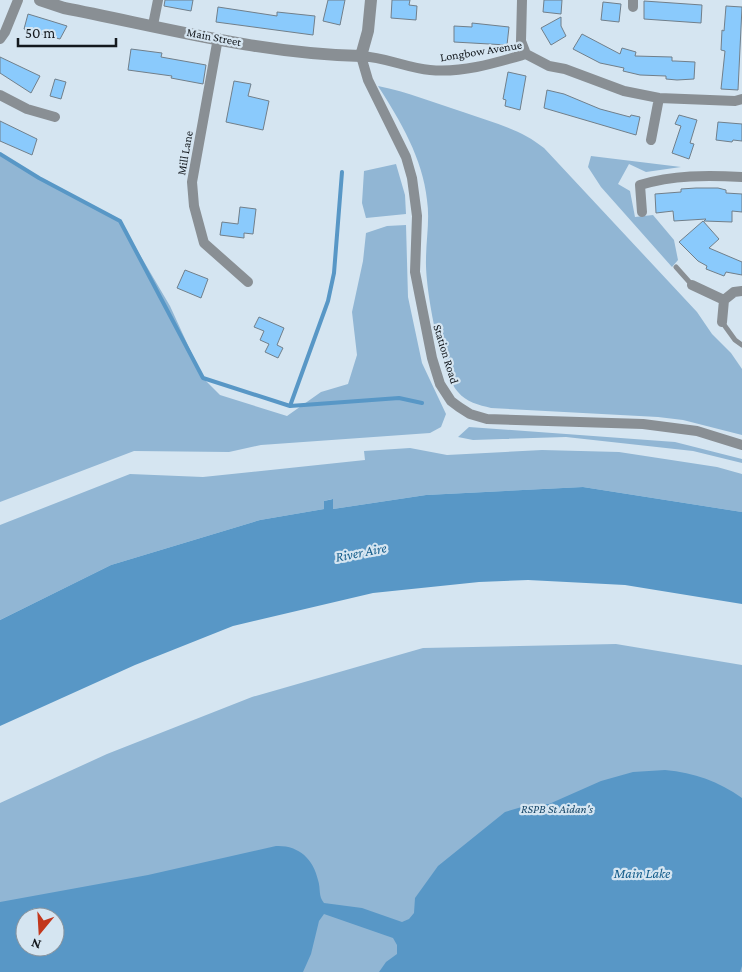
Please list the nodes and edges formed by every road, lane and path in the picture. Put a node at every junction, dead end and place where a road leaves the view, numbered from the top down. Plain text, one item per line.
1 (18, 0) edge
2 (40, 0) edge
3 (158, 0) edge
4 (371, 0) edge
5 (522, 0) edge
6 (153, 25) junction
7 (0, 38) edge
8 (218, 38) junction
9 (526, 54) junction
10 (362, 56) junction
11 (0, 95) edge
12 (659, 98) junction
13 (742, 99) edge
14 (55, 117) dead end
15 (651, 140) dead end
16 (742, 178) edge
17 (642, 212) dead end
18 (676, 267) dead end
19 (248, 282) dead end
20 (692, 284) joint
21 (742, 291) edge
22 (724, 300) junction
23 (722, 322) joint
24 (742, 345) edge
25 (742, 444) edge

1 - 7 street
2 - 6 street, Main Street
3 - 6 street
4 - 10 street
5 - 9 street
6 - 8 street, Main Street
8 - 10 street, Main Street
8 - 19 street, Mill Lane
9 - 10 street, Longbow Avenue
9 - 12 street, Longbow Avenue
10 - 25 street, Station Road
11 - 14 street
12 - 13 street, Longbow Avenue
12 - 15 street
16 - 17 street
18 - 20 lane
20 - 22 street
21 - 22 street
22 - 23 street
23 - 24 lane

